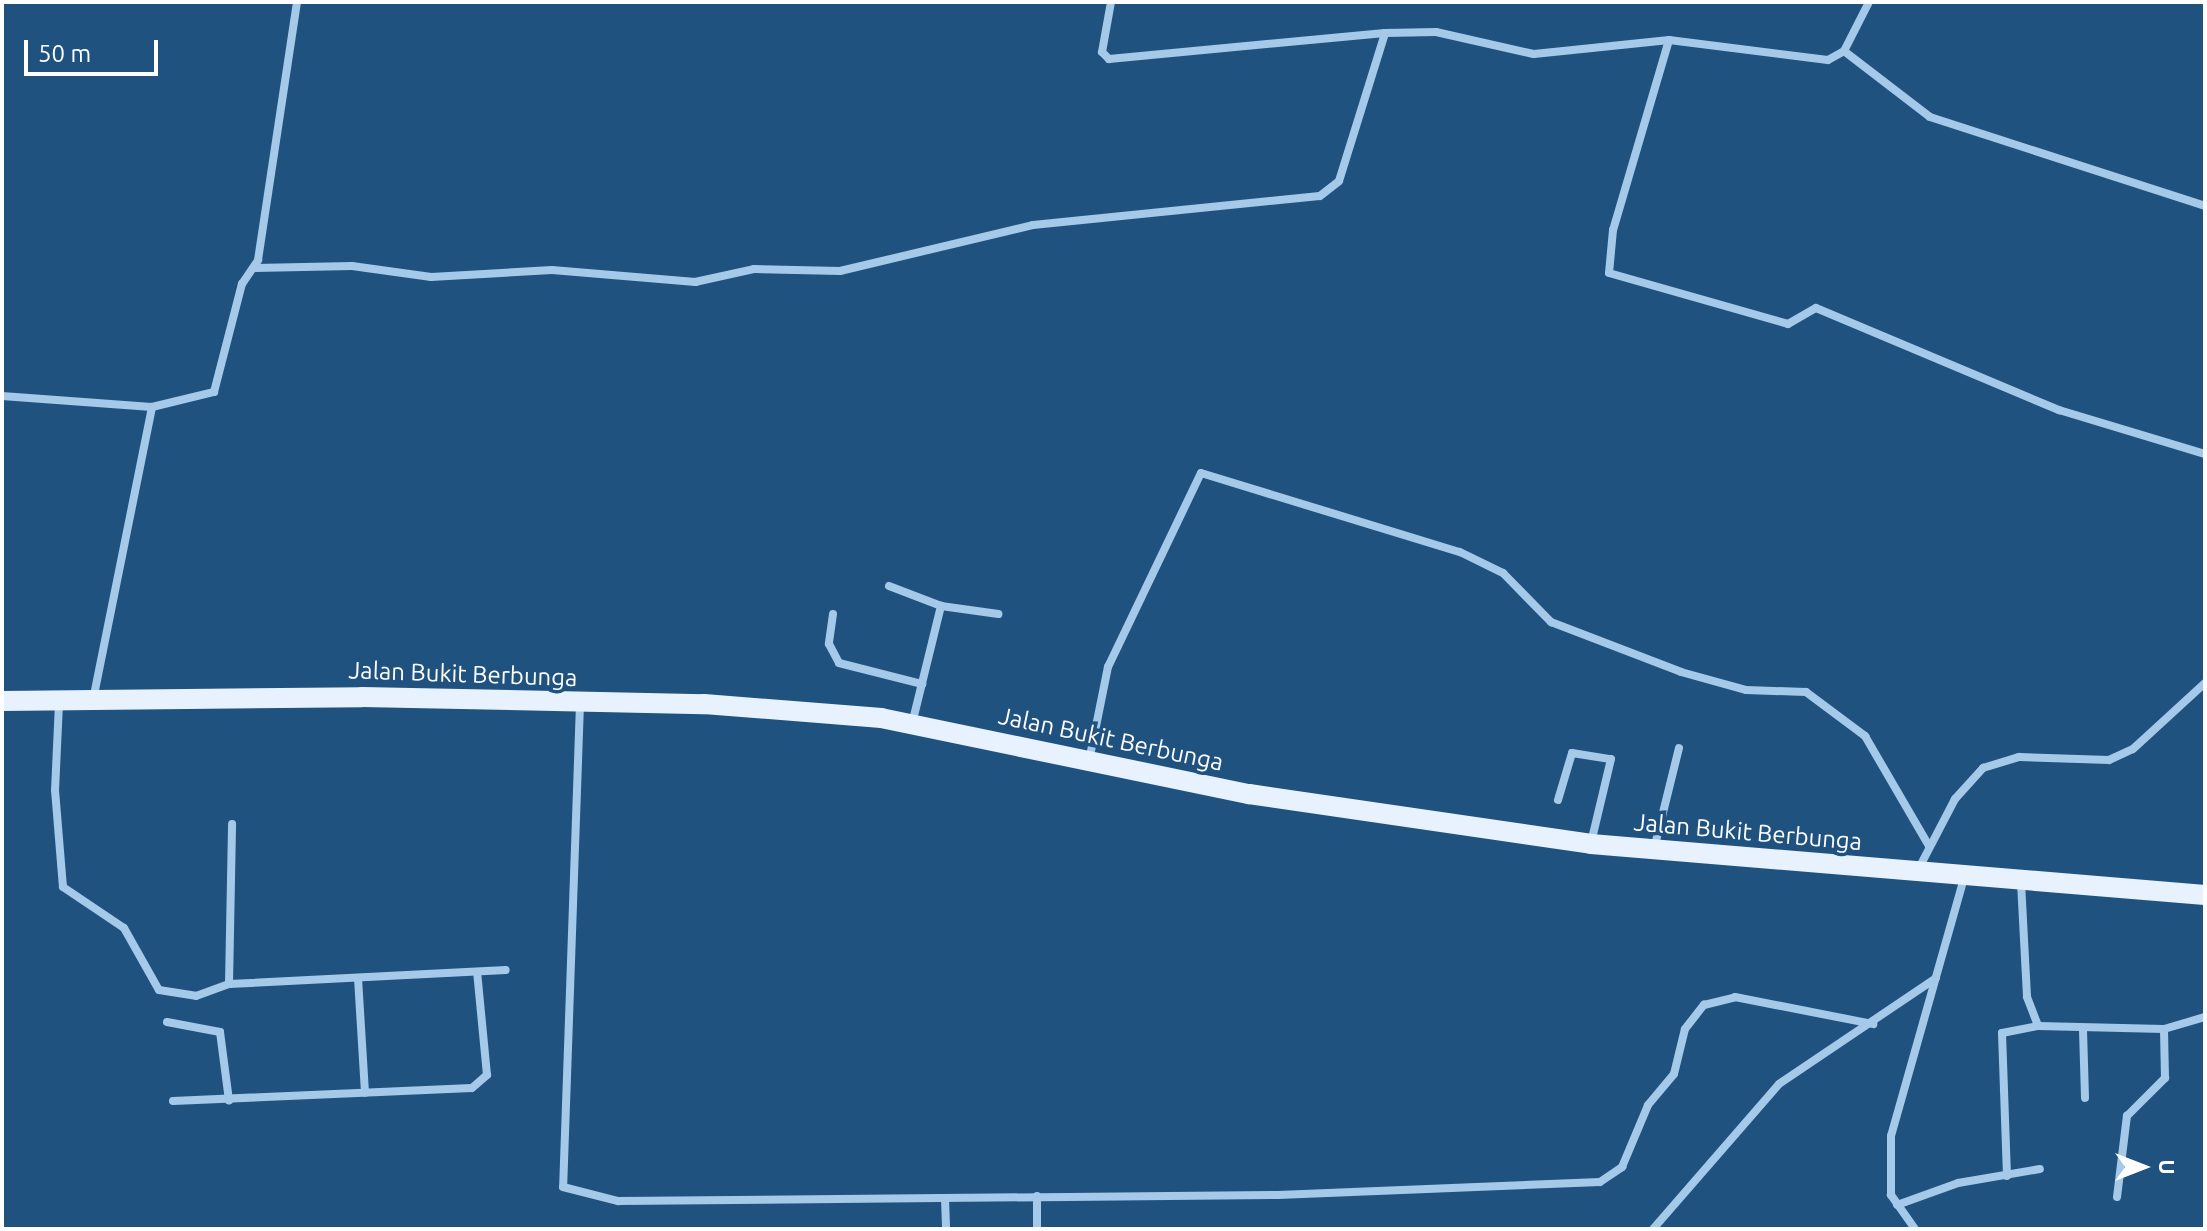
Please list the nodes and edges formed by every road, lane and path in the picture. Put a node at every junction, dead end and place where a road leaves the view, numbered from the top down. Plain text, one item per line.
1 (297, 2) edge
2 (1111, 2) edge
3 (1869, 2) edge
4 (1385, 33) junction
5 (1669, 40) junction
6 (1844, 51) junction
7 (2205, 206) edge
8 (255, 268) junction
9 (2, 396) edge
10 (152, 407) junction
11 (2205, 454) edge
12 (889, 586) dead end
13 (941, 606) junction
14 (833, 614) dead end
15 (998, 614) dead end
16 (2205, 683) edge
17 (922, 684) junction
18 (2, 701) edge
19 (93, 701) junction
20 (59, 702) junction
21 (580, 704) junction
22 (912, 725) junction
23 (1679, 748) dead end
24 (1089, 762) junction
25 (1558, 800) dead end
26 (232, 824) dead end
27 (1591, 844) junction
28 (1929, 846) junction
29 (1653, 852) junction
30 (1917, 871) junction
31 (1965, 874) junction
32 (2021, 877) junction
33 (2205, 895) edge
34 (506, 970) dead end
35 (477, 972) junction
36 (358, 978) junction
37 (1936, 978) junction
38 (229, 984) junction
39 (2205, 1017) edge
40 (167, 1022) dead end
41 (1873, 1024) junction
42 (2038, 1026) junction
43 (2164, 1029) junction
44 (2083, 1030) junction
45 (365, 1093) junction
46 (2085, 1098) dead end
47 (229, 1100) junction
48 (173, 1101) dead end
49 (2040, 1169) dead end
50 (2007, 1176) junction
51 (1037, 1196) junction
52 (2117, 1197) dead end
53 (945, 1198) junction
54 (1897, 1205) junction
55 (946, 1229) edge
56 (1037, 1229) edge
57 (1653, 1229) edge
58 (1915, 1229) edge

1 - 8 street
2 - 4 street
3 - 6 street
4 - 5 street
4 - 8 street
5 - 6 street
5 - 11 street
6 - 7 street
8 - 10 street
9 - 10 street
10 - 19 street
12 - 13 street
13 - 15 street
13 - 17 street
14 - 17 street
16 - 28 street
17 - 22 street
18 - 20 main road, Jalan Bukit Berbunga
19 - 20 main road, Jalan Bukit Berbunga
19 - 21 main road, Jalan Bukit Berbunga
20 - 38 street
21 - 22 main road, Jalan Bukit Berbunga
21 - 53 street
22 - 24 main road, Jalan Bukit Berbunga
23 - 29 street
24 - 27 main road, Jalan Bukit Berbunga
24 - 28 street
25 - 27 street
26 - 38 street
27 - 29 main road, Jalan Bukit Berbunga
28 - 30 street
29 - 30 main road, Jalan Bukit Berbunga
30 - 31 main road, Jalan Bukit Berbunga
31 - 32 main road, Jalan Bukit Berbunga
31 - 37 street
32 - 33 main road, Jalan Bukit Berbunga
32 - 42 street
34 - 35 street
35 - 36 street
35 - 45 street
36 - 38 street
36 - 45 street
37 - 41 street
37 - 54 street
39 - 43 street
40 - 47 street
41 - 51 street
41 - 57 street
42 - 44 street
42 - 50 street
43 - 44 street
43 - 52 street
44 - 46 street
45 - 47 street
47 - 48 street
49 - 50 street
50 - 54 street
51 - 53 street
51 - 56 street
53 - 55 street
54 - 58 street

